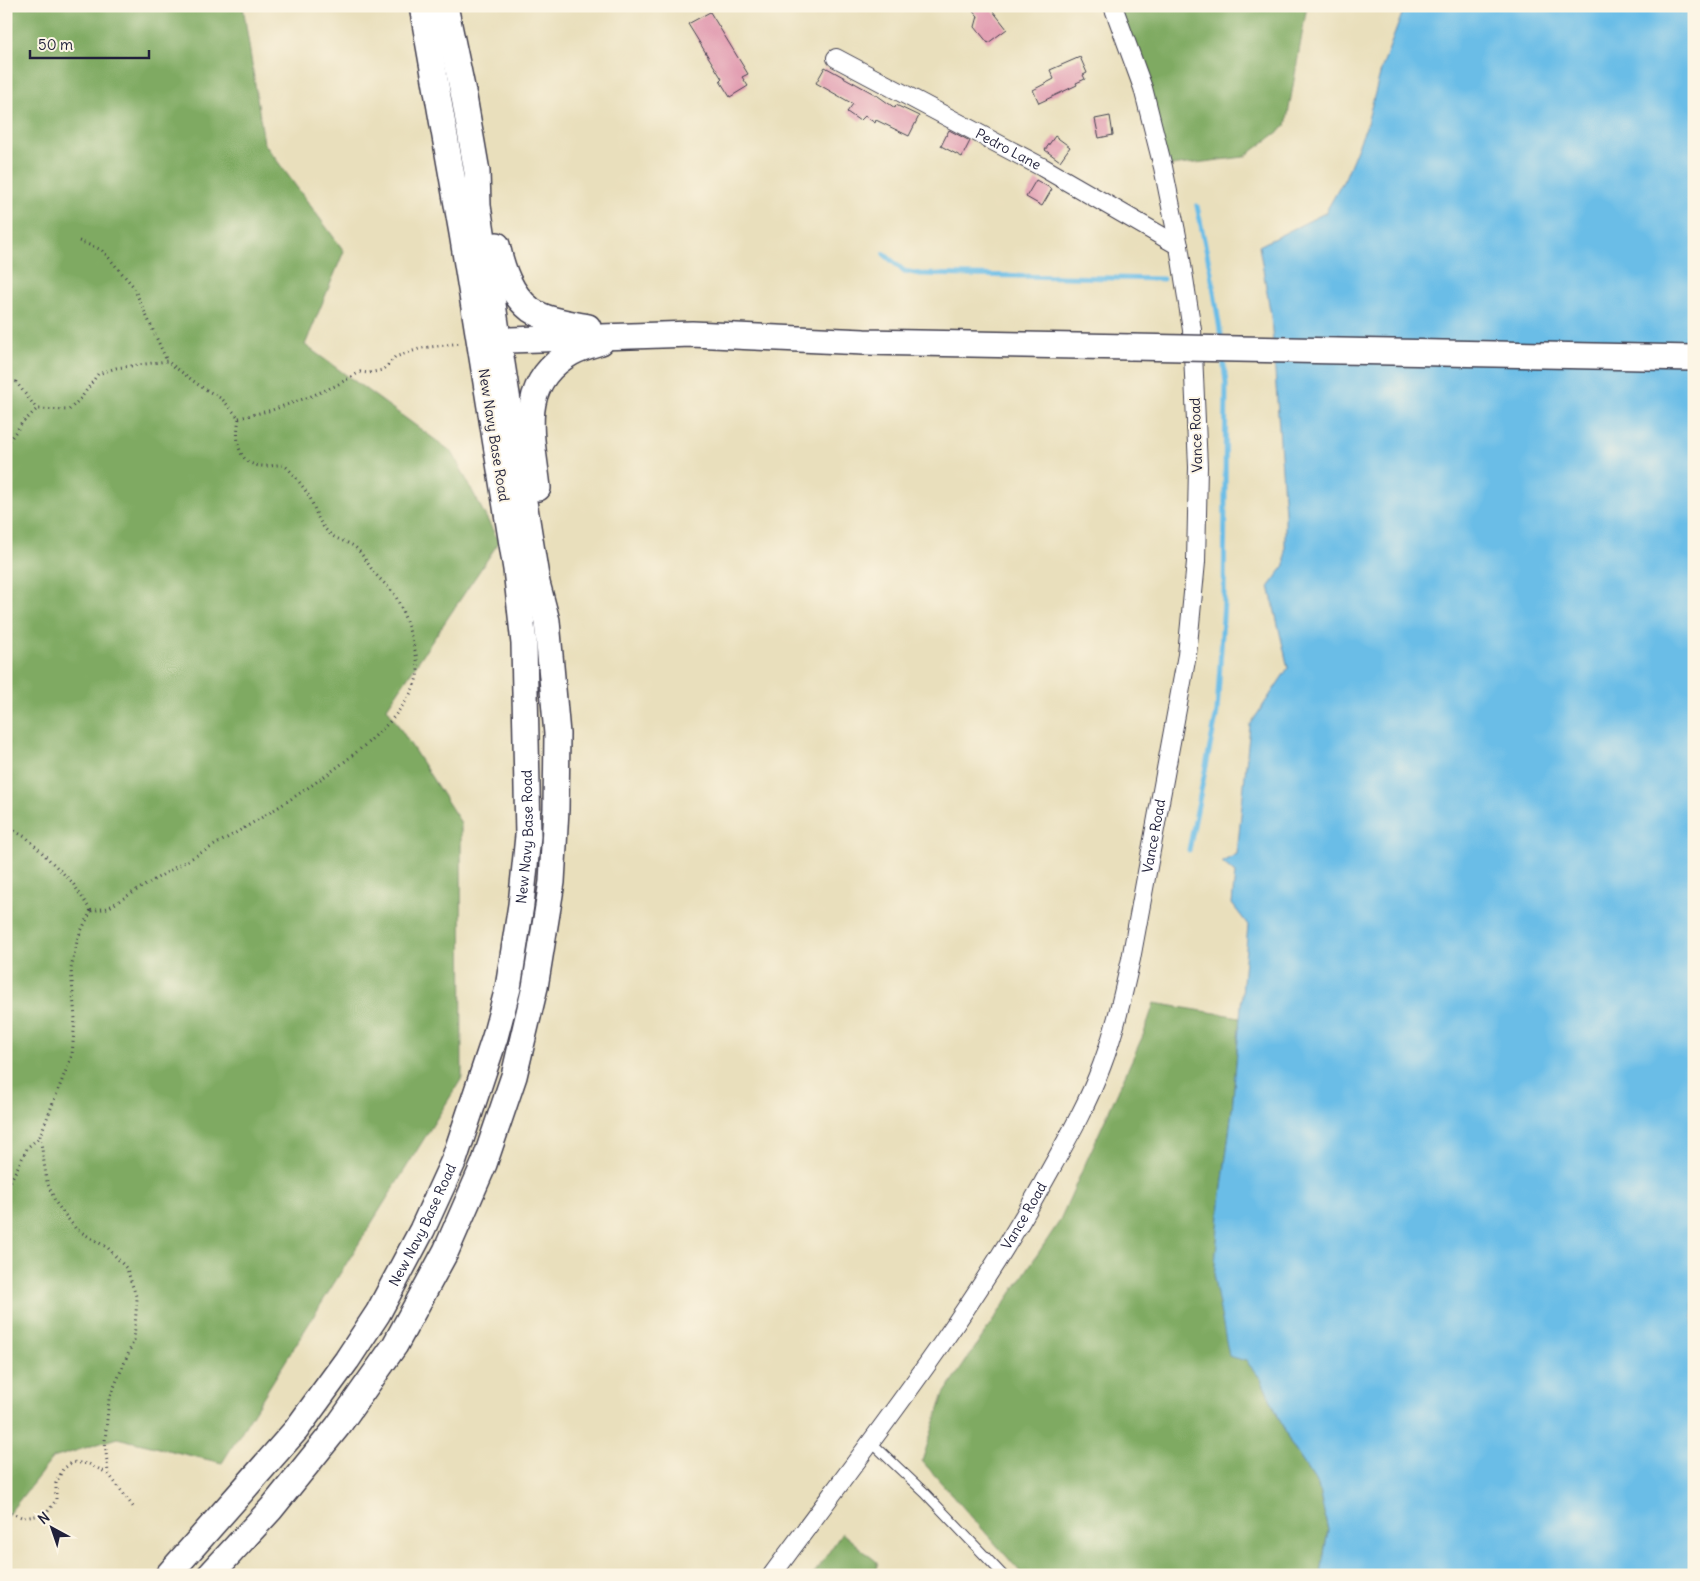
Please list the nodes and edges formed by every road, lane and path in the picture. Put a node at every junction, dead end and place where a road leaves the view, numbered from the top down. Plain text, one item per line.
1 (422, 6) edge
2 (445, 6) edge
3 (1113, 6) edge
4 (836, 58) dead end
5 (477, 172) junction
6 (79, 241) dead end
7 (1179, 246) junction
8 (622, 335) junction
9 (488, 340) junction
10 (1694, 358) edge
11 (167, 361) junction
12 (6, 385) edge
13 (37, 409) junction
14 (238, 418) junction
15 (6, 445) edge
16 (548, 621) junction
17 (6, 826) edge
18 (91, 911) junction
19 (40, 1136) junction
20 (6, 1190) edge
21 (870, 1441) junction
22 (108, 1473) junction
23 (134, 1508) dead end
24 (6, 1511) edge
25 (168, 1575) edge
26 (210, 1575) edge
27 (772, 1575) edge
28 (1003, 1575) edge

1 - 9 main road, New Navy Base Road
2 - 5 main road, New Navy Base Road
3 - 7 street, Vance Road
4 - 7 street, Pedro Lane
5 - 8 main road
5 - 9 main road, New Navy Base Road
6 - 11 path
7 - 21 street, Vance Road
8 - 9 main road
8 - 10 main road, bridge
8 - 16 main road
9 - 14 path
9 - 16 main road, New Navy Base Road
9 - 25 main road, New Navy Base Road
11 - 13 path
11 - 14 path
12 - 13 path
13 - 15 path
14 - 18 path
16 - 26 main road, New Navy Base Road
17 - 18 path
18 - 19 path
19 - 20 path
19 - 22 path
21 - 27 street, Vance Road
21 - 28 lane
22 - 23 path
22 - 24 path

